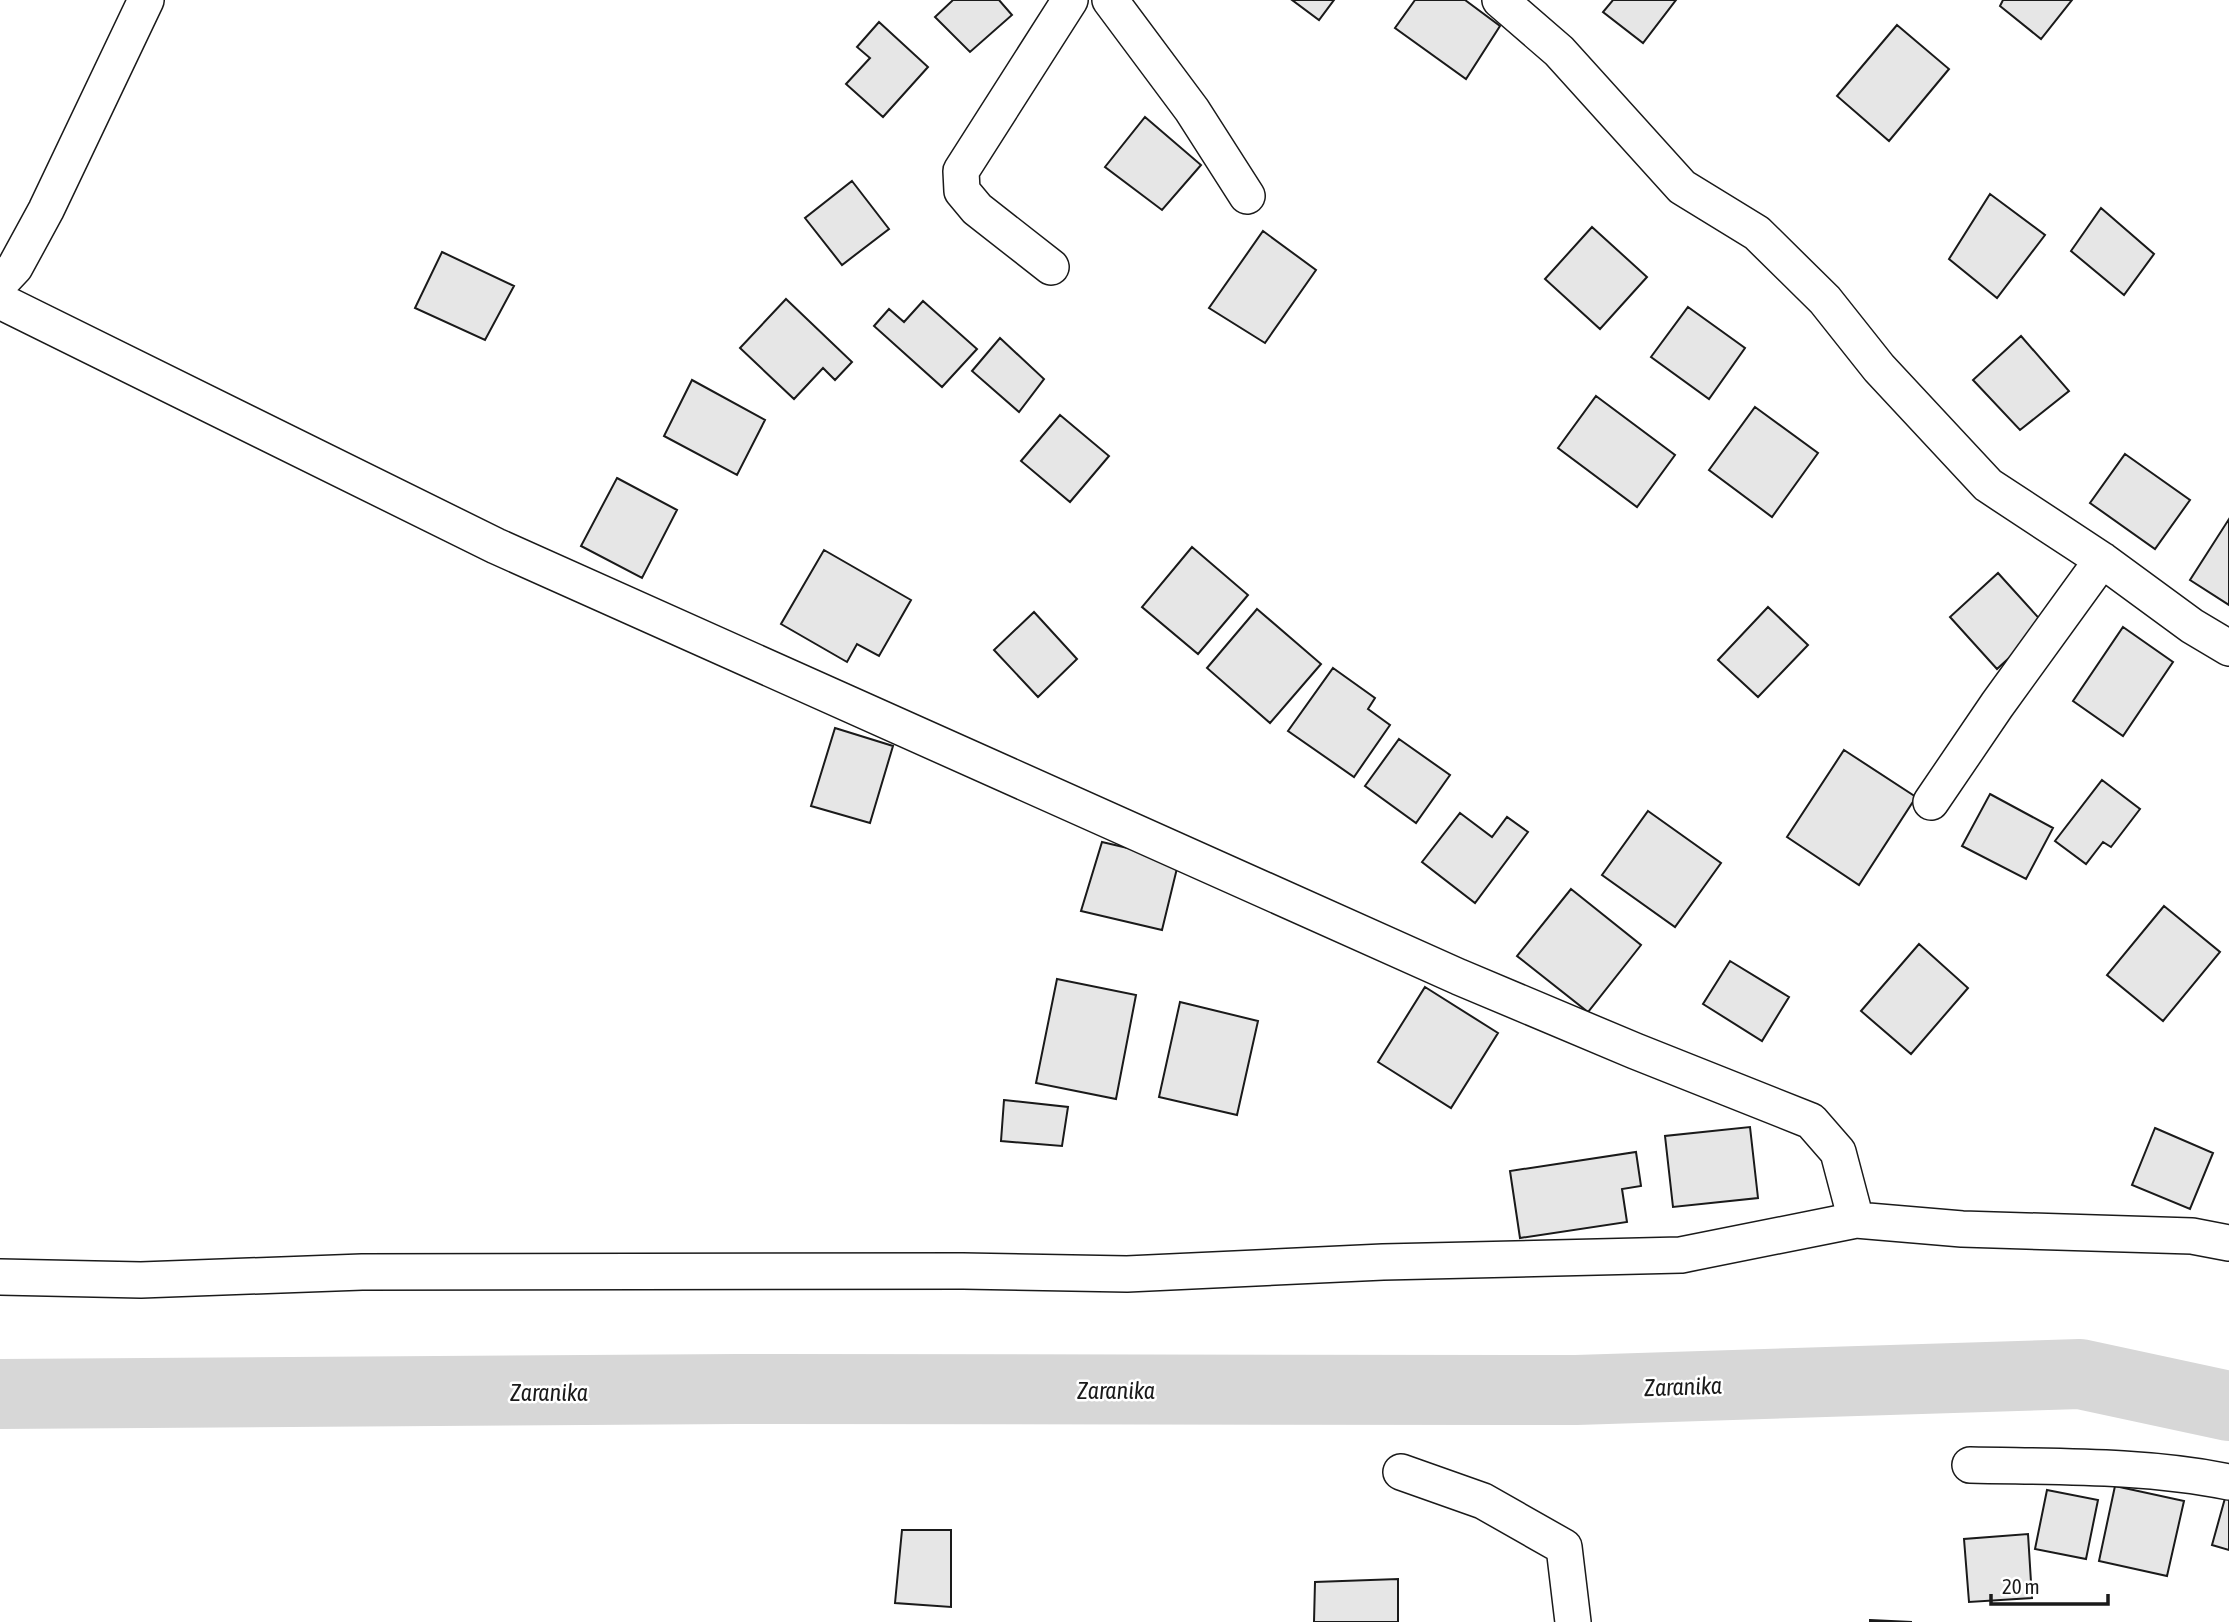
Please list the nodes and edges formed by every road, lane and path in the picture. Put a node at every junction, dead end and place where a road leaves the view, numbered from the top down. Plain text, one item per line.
1 (146, 0) edge
2 (1070, 0) edge
3 (1110, 0) edge
4 (1500, 0) edge
5 (1247, 196) dead end
6 (1051, 267) dead end
7 (0, 283) edge
8 (0, 301) edge
9 (2102, 560) junction
10 (2229, 648) edge
11 (1931, 802) dead end
12 (1856, 1220) junction
13 (2229, 1244) edge
14 (0, 1277) edge
15 (1970, 1465) dead end
16 (1401, 1472) dead end
17 (2229, 1482) edge
18 (1573, 1622) edge

1 - 7 street
2 - 6 street
3 - 5 street
4 - 9 street
8 - 12 street
9 - 10 street
9 - 11 street
12 - 13 street
12 - 14 street
15 - 17 street
16 - 18 street

